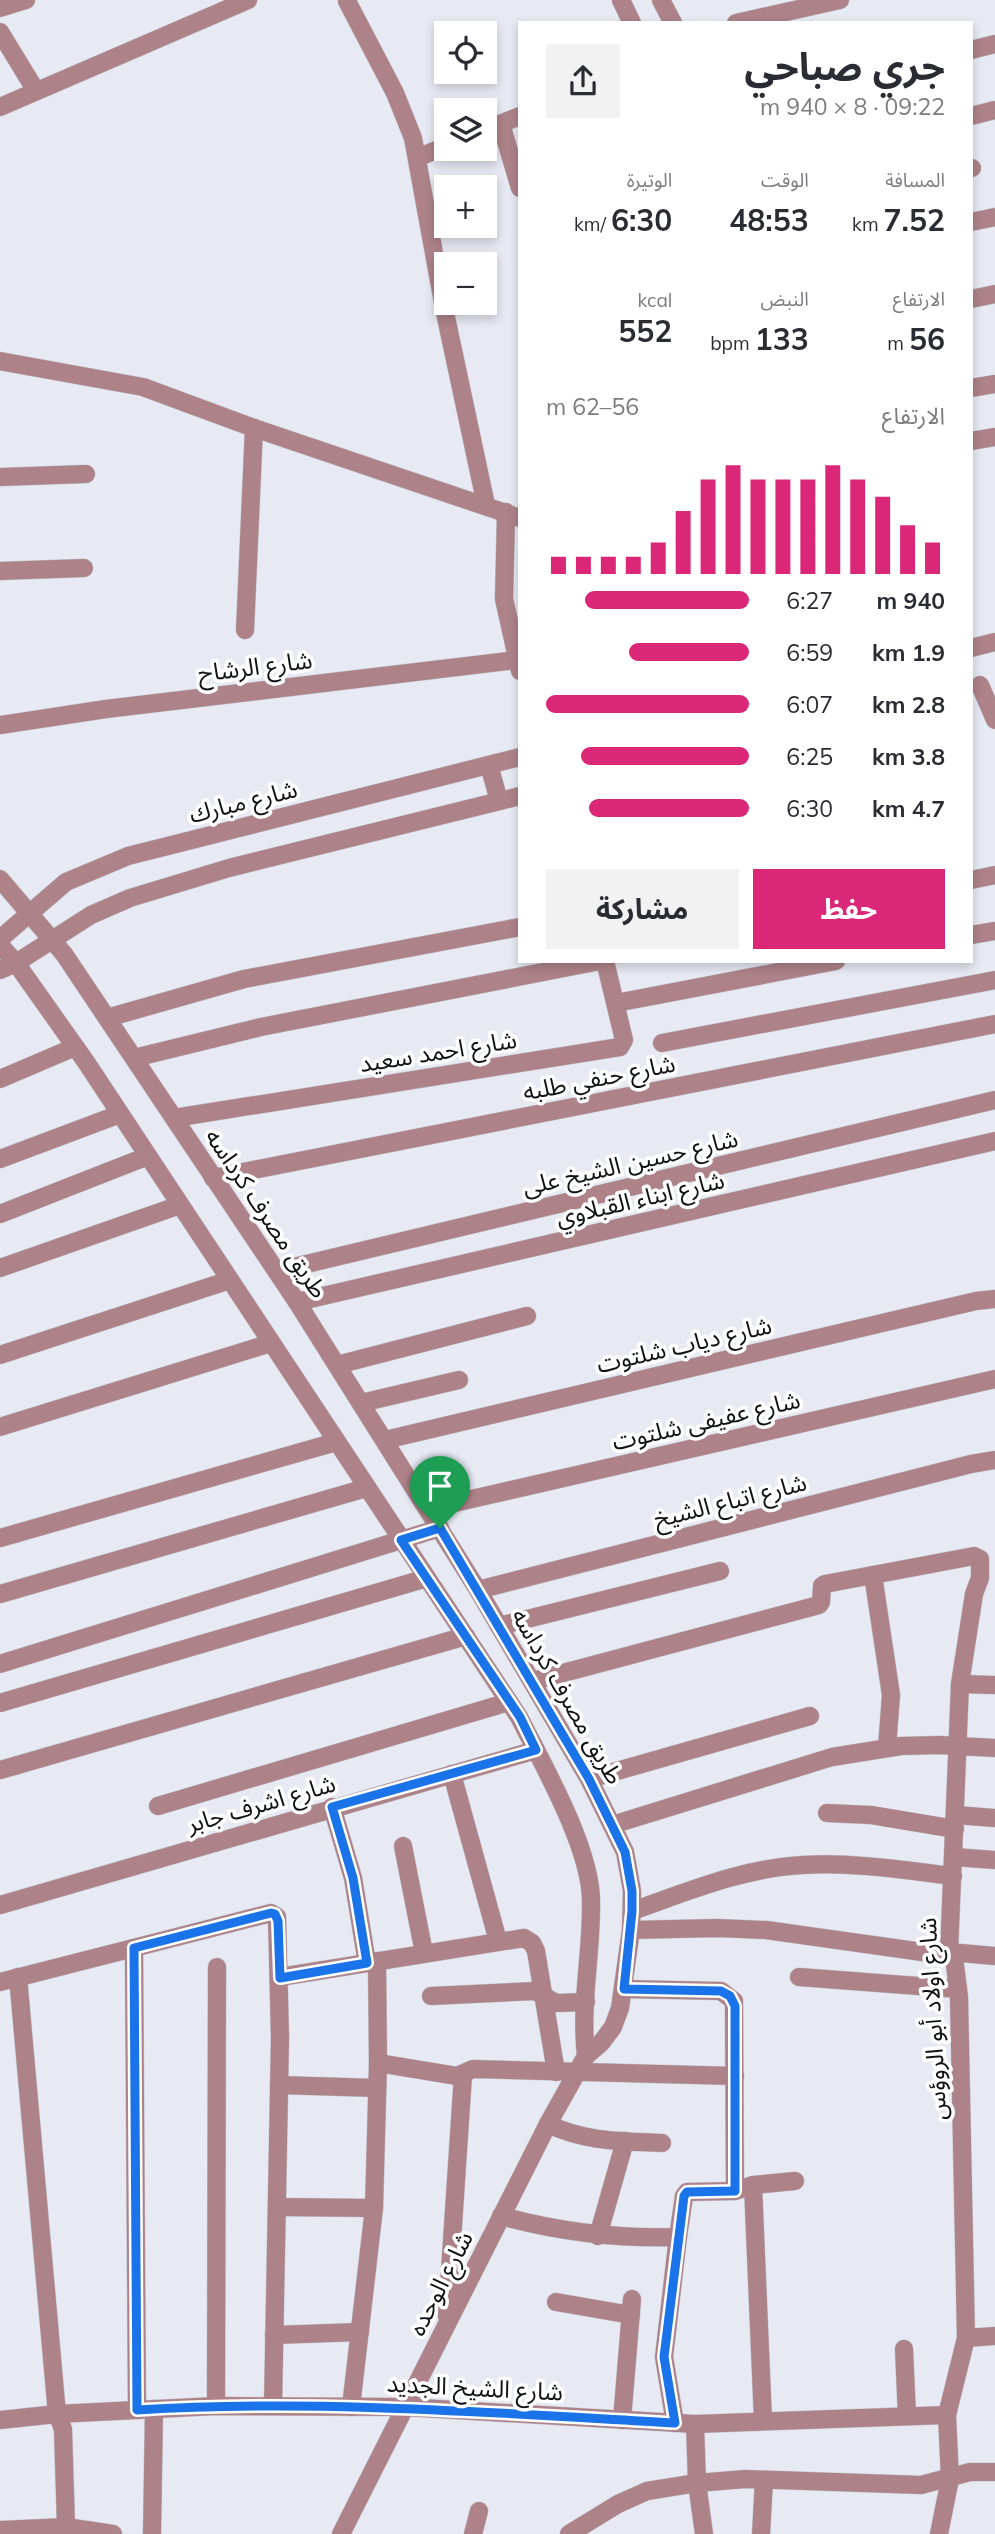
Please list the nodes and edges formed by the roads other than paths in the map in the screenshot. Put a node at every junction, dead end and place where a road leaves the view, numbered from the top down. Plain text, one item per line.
1 (26, 0) edge
2 (248, 0) edge
3 (621, 0) edge
4 (661, 0) edge
5 (840, 0) edge
6 (347, 1) edge
7 (0, 8) edge
8 (802, 16) edge
9 (631, 21) edge
10 (672, 21) edge
11 (755, 21) edge
12 (0, 32) edge
13 (995, 44) edge
14 (973, 50) edge
15 (36, 91) junction
16 (0, 107) edge
17 (995, 110) edge
18 (973, 116) edge
19 (518, 117) edge
20 (497, 125) edge
21 (497, 136) edge
22 (434, 151) edge
23 (416, 158) junction
24 (518, 183) edge
25 (995, 217) edge
26 (973, 222) edge
27 (995, 294) edge
28 (973, 299) edge
29 (0, 361) edge
30 (995, 384) edge
31 (973, 388) edge
32 (254, 428) junction
33 (995, 437) edge
34 (973, 441) edge
35 (86, 474) dead end
36 (0, 477) edge
37 (486, 505) junction
38 (513, 515) edge
39 (83, 568) dead end
40 (0, 571) edge
41 (244, 631) dead end
42 (995, 642) edge
43 (973, 648) edge
44 (518, 665) edge
45 (982, 684) edge
46 (995, 720) edge
47 (0, 725) edge
48 (518, 758) edge
49 (489, 765) junction
50 (518, 797) edge
51 (499, 802) junction
52 (995, 876) edge
53 (0, 880) edge
54 (973, 880) edge
55 (28, 912) junction
56 (518, 927) edge
57 (995, 931) edge
58 (973, 935) edge
59 (0, 939) edge
60 (52, 939) junction
61 (0, 945) edge
62 (592, 963) edge
63 (603, 963) edge
64 (826, 963) edge
65 (8, 967) edge
66 (995, 980) edge
67 (616, 1003) junction
68 (107, 1018) junction
69 (995, 1024) edge
70 (662, 1043) dead end
71 (75, 1047) junction
72 (134, 1058) junction
73 (0, 1079) edge
74 (995, 1100) edge
75 (120, 1114) junction
76 (174, 1118) junction
77 (995, 1141) edge
78 (148, 1156) junction
79 (0, 1158) edge
80 (213, 1178) junction
81 (180, 1205) junction
82 (0, 1214) edge
83 (0, 1268) edge
84 (277, 1271) junction
85 (230, 1280) junction
86 (995, 1299) edge
87 (297, 1302) junction
88 (527, 1316) dead end
89 (271, 1343) junction
90 (0, 1355) edge
91 (337, 1365) junction
92 (995, 1379) edge
93 (459, 1380) dead end
94 (361, 1403) junction
95 (0, 1427) edge
96 (385, 1440) junction
97 (336, 1441) junction
98 (995, 1460) edge
99 (366, 1488) junction
100 (428, 1509) junction
101 (440, 1528) junction
102 (0, 1538) edge
103 (401, 1540) junction
104 (720, 1571) dead end
105 (873, 1575) junction
106 (427, 1578) junction
107 (478, 1590) junction
108 (0, 1594) edge
109 (499, 1626) junction
110 (466, 1636) junction
111 (0, 1664) edge
112 (533, 1681) junction
113 (960, 1684) junction
114 (995, 1685) edge
115 (509, 1702) junction
116 (0, 1703) edge
117 (810, 1716) dead end
118 (958, 1746) junction
119 (887, 1748) junction
120 (995, 1748) edge
121 (536, 1750) junction
122 (0, 1770) edge
123 (452, 1774) junction
124 (589, 1779) junction
125 (158, 1806) dead end
126 (332, 1807) junction
127 (827, 1813) dead end
128 (995, 1818) edge
129 (955, 1822) junction
130 (612, 1825) junction
131 (403, 1846) dead end
132 (954, 1857) junction
133 (995, 1860) edge
134 (953, 1876) junction
135 (0, 1905) edge
136 (632, 1911) junction
137 (631, 1930) junction
138 (498, 1941) junction
139 (134, 1948) junction
140 (424, 1953) junction
141 (950, 1954) junction
142 (995, 1956) edge
143 (372, 1962) junction
144 (217, 1967) dead end
145 (18, 1977) junction
146 (799, 1977) dead end
147 (280, 1978) junction
148 (0, 1982) edge
149 (624, 1989) junction
150 (958, 1989) junction
151 (431, 1996) dead end
152 (544, 1997) junction
153 (586, 2002) junction
154 (586, 2056) junction
155 (378, 2063) junction
156 (556, 2072) junction
157 (578, 2073) junction
158 (463, 2075) junction
159 (735, 2076) junction
160 (279, 2085) junction
161 (377, 2088) junction
162 (548, 2124) junction
163 (625, 2141) junction
164 (662, 2143) dead end
165 (795, 2181) dead end
166 (744, 2188) junction
167 (277, 2207) junction
168 (373, 2208) junction
169 (501, 2216) junction
170 (598, 2236) junction
171 (678, 2237) junction
172 (556, 2302) dead end
173 (446, 2323) junction
174 (360, 2332) junction
175 (274, 2335) junction
176 (995, 2336) edge
177 (966, 2338) junction
178 (904, 2349) dead end
179 (216, 2406) junction
180 (273, 2406) junction
181 (351, 2407) junction
182 (405, 2407) junction
183 (146, 2409) junction
184 (57, 2414) junction
185 (947, 2415) junction
186 (907, 2416) junction
187 (0, 2420) edge
188 (622, 2420) junction
189 (763, 2421) junction
190 (675, 2423) junction
191 (695, 2424) junction
192 (995, 2472) edge
193 (950, 2479) junction
194 (764, 2480) junction
195 (697, 2483) junction
196 (479, 2511) dead end
197 (66, 2527) junction
198 (0, 2530) edge
199 (19, 2531) edge
200 (113, 2534) edge
201 (152, 2534) edge
202 (341, 2534) edge
203 (473, 2534) edge
204 (569, 2534) edge
205 (705, 2534) edge
206 (761, 2534) edge
207 (939, 2534) edge

1 - 7 street
2 - 15 street
3 - 9 street
4 - 10 street
5 - 8 street
6 - 23 street
8 - 11 street
12 - 15 street
13 - 14 street
15 - 16 street
17 - 18 street
19 - 20 street
21 - 24 street
22 - 23 street
23 - 37 street
25 - 26 street
27 - 28 street
29 - 32 street
30 - 31 street
32 - 37 street
32 - 41 street
33 - 34 street
35 - 36 street
37 - 38 street
38 - 44 street
39 - 40 street
42 - 43 street
44 - 47 street, شارع الرشاح
45 - 46 street
48 - 49 street, شارع مبارك
49 - 51 street
49 - 55 street, شارع مبارك
50 - 51 street
51 - 60 street
52 - 54 street
53 - 55 street, طريق مصرف كرداسه
55 - 59 street, شارع مبارك
55 - 60 street, طريق مصرف كرداسه
56 - 68 street
57 - 58 street
60 - 65 street
60 - 68 street, طريق مصرف كرداسه
61 - 65 street
62 - 72 street
63 - 67 street, شارع احمد سعيد
64 - 67 street
65 - 71 street
66 - 70 street
67 - 76 street, شارع احمد سعيد
68 - 72 street, طريق مصرف كرداسه
69 - 80 street, شارع حنفي طلبه
71 - 73 street
71 - 75 street
72 - 76 street, طريق مصرف كرداسه
74 - 84 street, شارع حسين الشيخ على
75 - 78 street
75 - 79 street
76 - 80 street, طريق مصرف كرداسه
77 - 87 street, شارع ابناء القبلاوي
78 - 81 street
78 - 82 street
80 - 84 street, طريق مصرف كرداسه
81 - 83 street
81 - 85 street
84 - 87 street, طريق مصرف كرداسه
85 - 89 street
85 - 90 street
86 - 96 street, شارع دياب شلتوت
87 - 91 street, طريق مصرف كرداسه
88 - 91 street
89 - 95 street
89 - 97 street
91 - 94 street, طريق مصرف كرداسه
92 - 100 street, شارع عفيفى شلتوت
93 - 94 street
94 - 96 street, طريق مصرف كرداسه
96 - 100 street, طريق مصرف كرداسه
97 - 99 street
97 - 102 street
98 - 107 street, شارع اتباع الشيخ
99 - 103 street
99 - 108 street
100 - 101 street, طريق مصرف كرداسه
101 - 103 street
101 - 107 street, طريق مصرف كرداسه
103 - 106 street
103 - 111 street
104 - 109 street
105 - 112 street
105 - 113 street, شارع اولاد أبو الروؤس
105 - 119 street
106 - 110 street
106 - 116 street
107 - 109 street, طريق مصرف كرداسه
109 - 112 street, طريق مصرف كرداسه
110 - 115 street
110 - 122 street
112 - 124 street, طريق مصرف كرداسه
113 - 114 street
113 - 118 street, شارع اولاد أبو الروؤس
115 - 121 street
115 - 125 street
117 - 124 street
118 - 119 street
118 - 120 street
118 - 129 street, شارع اولاد أبو الروؤس
119 - 130 street
121 - 123 street, شارع اشرف جابر
121 - 153 street
123 - 126 street, شارع اشرف جابر
123 - 138 street
124 - 130 street, طريق مصرف كرداسه
126 - 135 street, شارع اشرف جابر
126 - 143 street
127 - 129 street
128 - 129 street
129 - 132 street, شارع اولاد أبو الروؤس
130 - 136 street, طريق مصرف كرداسه
131 - 140 street
132 - 133 street
132 - 134 street, شارع اولاد أبو الروؤس
134 - 136 street
134 - 141 street, شارع اولاد أبو الروؤس
136 - 137 street, طريق مصرف كرداسه
137 - 141 street
137 - 149 street, طريق مصرف كرداسه
138 - 140 street
138 - 152 street
139 - 145 street
139 - 147 street
139 - 183 street
140 - 143 street
141 - 142 street
141 - 150 street, شارع اولاد أبو الروؤس
143 - 147 street
143 - 155 street
144 - 179 street
145 - 148 street
145 - 184 street
146 - 150 street
147 - 160 street
149 - 154 street, طريق مصرف كرداسه
149 - 159 street
150 - 177 street, شارع اولاد أبو الروؤس
151 - 152 street
152 - 153 street
152 - 156 street
153 - 154 street
154 - 157 street, شارع الوحده
155 - 158 street
155 - 161 street
156 - 157 street
156 - 158 street
157 - 159 street
157 - 162 street, شارع الوحده
158 - 173 street
159 - 166 street
160 - 161 street
160 - 167 street
161 - 168 street
162 - 163 street
162 - 169 street, شارع الوحده
163 - 164 street
163 - 170 street
165 - 166 street
166 - 171 street
166 - 189 street
167 - 168 street
167 - 175 street
168 - 174 street
169 - 170 street
169 - 173 street, شارع الوحده
170 - 171 street
171 - 190 street
172 - 188 street
173 - 182 street, شارع الوحده
174 - 175 street
174 - 181 street
175 - 180 street
176 - 177 street
177 - 185 street, شارع اولاد أبو الروؤس
178 - 186 street
179 - 180 street, شارع الشيخ الجديد
179 - 183 street, شارع الشيخ الجديد
180 - 181 street, شارع الشيخ الجديد
181 - 182 street, شارع الشيخ الجديد
182 - 188 street, شارع الشيخ الجديد
182 - 202 street, شارع الوحده
183 - 184 street, شارع الشيخ الجديد
183 - 201 street
184 - 187 street, شارع الشيخ الجديد
184 - 197 street
185 - 186 street, شارع الشيخ الجديد
185 - 193 street, شارع اولاد أبو الروؤس
186 - 189 street, شارع الشيخ الجديد
188 - 190 street, شارع الشيخ الجديد
189 - 191 street, شارع الشيخ الجديد
190 - 191 street, شارع الشيخ الجديد
191 - 195 street
192 - 193 street
193 - 194 street
193 - 207 street, شارع اولاد أبو الروؤس
194 - 195 street
194 - 206 street
195 - 204 street
195 - 205 street
196 - 203 street
197 - 199 street
197 - 200 street
198 - 199 street

